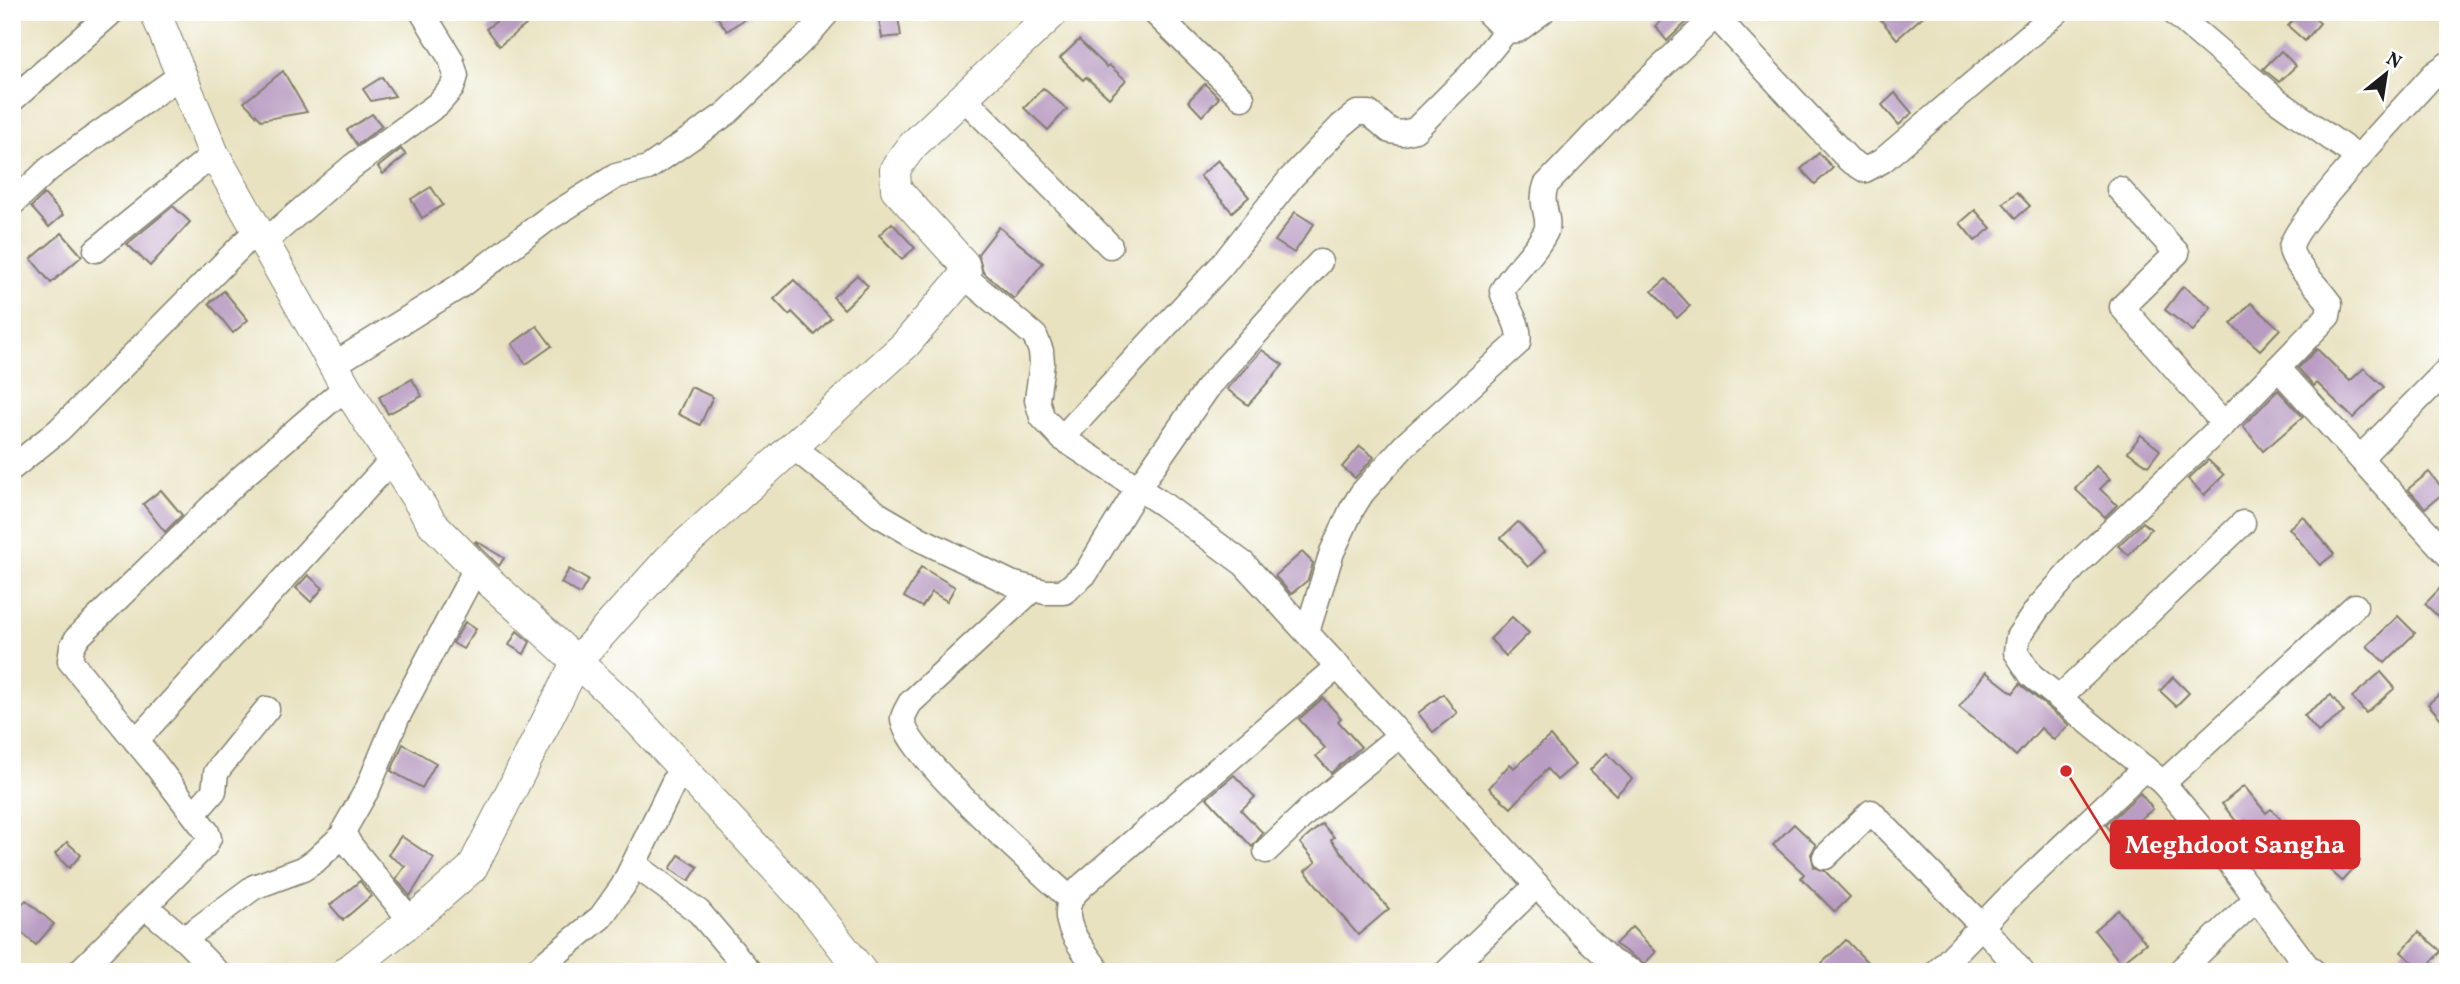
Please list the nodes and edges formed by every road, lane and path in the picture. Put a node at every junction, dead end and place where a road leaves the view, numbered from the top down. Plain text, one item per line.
1 (112, 12) edge
2 (155, 12) edge
3 (422, 12) edge
4 (828, 12) edge
5 (1055, 12) edge
6 (1154, 12) edge
7 (1487, 12) edge
8 (1542, 12) edge
9 (2057, 12) edge
10 (2173, 12) edge
11 (1714, 14) edge
12 (1506, 31) junction
13 (2448, 64) edge
14 (180, 76) junction
15 (964, 98) junction
16 (1242, 98) dead end
17 (12, 100) edge
18 (214, 154) junction
19 (2359, 158) junction
20 (2119, 189) dead end
21 (12, 204) edge
22 (261, 236) junction
23 (1110, 246) dead end
24 (96, 250) dead end
25 (1320, 262) dead end
26 (964, 276) junction
27 (2278, 368) junction
28 (2448, 369) edge
29 (340, 376) junction
30 (2224, 424) junction
31 (1062, 438) junction
32 (792, 446) junction
33 (2360, 457) junction
34 (391, 461) junction
35 (12, 468) edge
36 (1138, 488) junction
37 (2243, 523) dead end
38 (2448, 555) edge
39 (484, 576) junction
40 (1033, 589) junction
41 (2355, 606) dead end
42 (1307, 632) junction
43 (577, 662) junction
44 (1338, 666) junction
45 (2060, 697) junction
46 (267, 709) dead end
47 (1399, 736) junction
48 (136, 741) junction
49 (681, 767) junction
50 (2154, 775) junction
51 (194, 814) junction
52 (344, 835) junction
53 (1266, 851) dead end
54 (1825, 857) dead end
55 (634, 864) junction
56 (1538, 886) junction
57 (2256, 898) junction
58 (1070, 899) junction
59 (145, 906) junction
60 (411, 921) junction
61 (1981, 925) junction
62 (184, 939) junction
63 (79, 972) edge
64 (217, 972) edge
65 (346, 972) edge
66 (534, 972) edge
67 (750, 972) edge
68 (862, 972) edge
69 (1099, 972) edge
70 (1447, 972) edge
71 (1632, 972) edge
72 (1937, 972) edge
73 (2022, 972) edge
74 (2179, 972) edge
75 (2314, 972) edge

1 - 17 street
2 - 14 street
3 - 22 street
4 - 29 street
5 - 15 street
6 - 16 street
7 - 12 street
8 - 12 street
9 - 11 street
10 - 19 street
11 - 42 street
12 - 31 street
13 - 19 street
14 - 18 street
14 - 21 street
15 - 23 street
15 - 26 street
18 - 22 street
18 - 24 street
19 - 27 street
20 - 30 street
22 - 29 street
22 - 35 street
25 - 36 street
26 - 31 street
26 - 32 street
27 - 30 street
27 - 33 street
28 - 33 street
29 - 34 street
29 - 48 street
30 - 45 street
31 - 36 street
32 - 40 street
32 - 43 street
33 - 38 street
34 - 39 street
34 - 48 street
36 - 40 street
36 - 42 street
37 - 45 street
39 - 43 street
39 - 52 street
40 - 58 street
41 - 50 street
42 - 44 street
43 - 49 street
43 - 60 street
44 - 47 street
44 - 58 street
45 - 50 street
46 - 51 street
47 - 53 street
47 - 56 street
48 - 51 street
49 - 55 street
49 - 68 street
50 - 57 street
50 - 61 street
51 - 59 street
52 - 60 street
52 - 62 street
54 - 61 street
55 - 66 street
55 - 67 street
56 - 70 street
56 - 71 street
57 - 74 street
57 - 75 street
58 - 69 street
59 - 62 street
59 - 63 street
60 - 65 street
61 - 72 street
61 - 73 street
62 - 64 street

